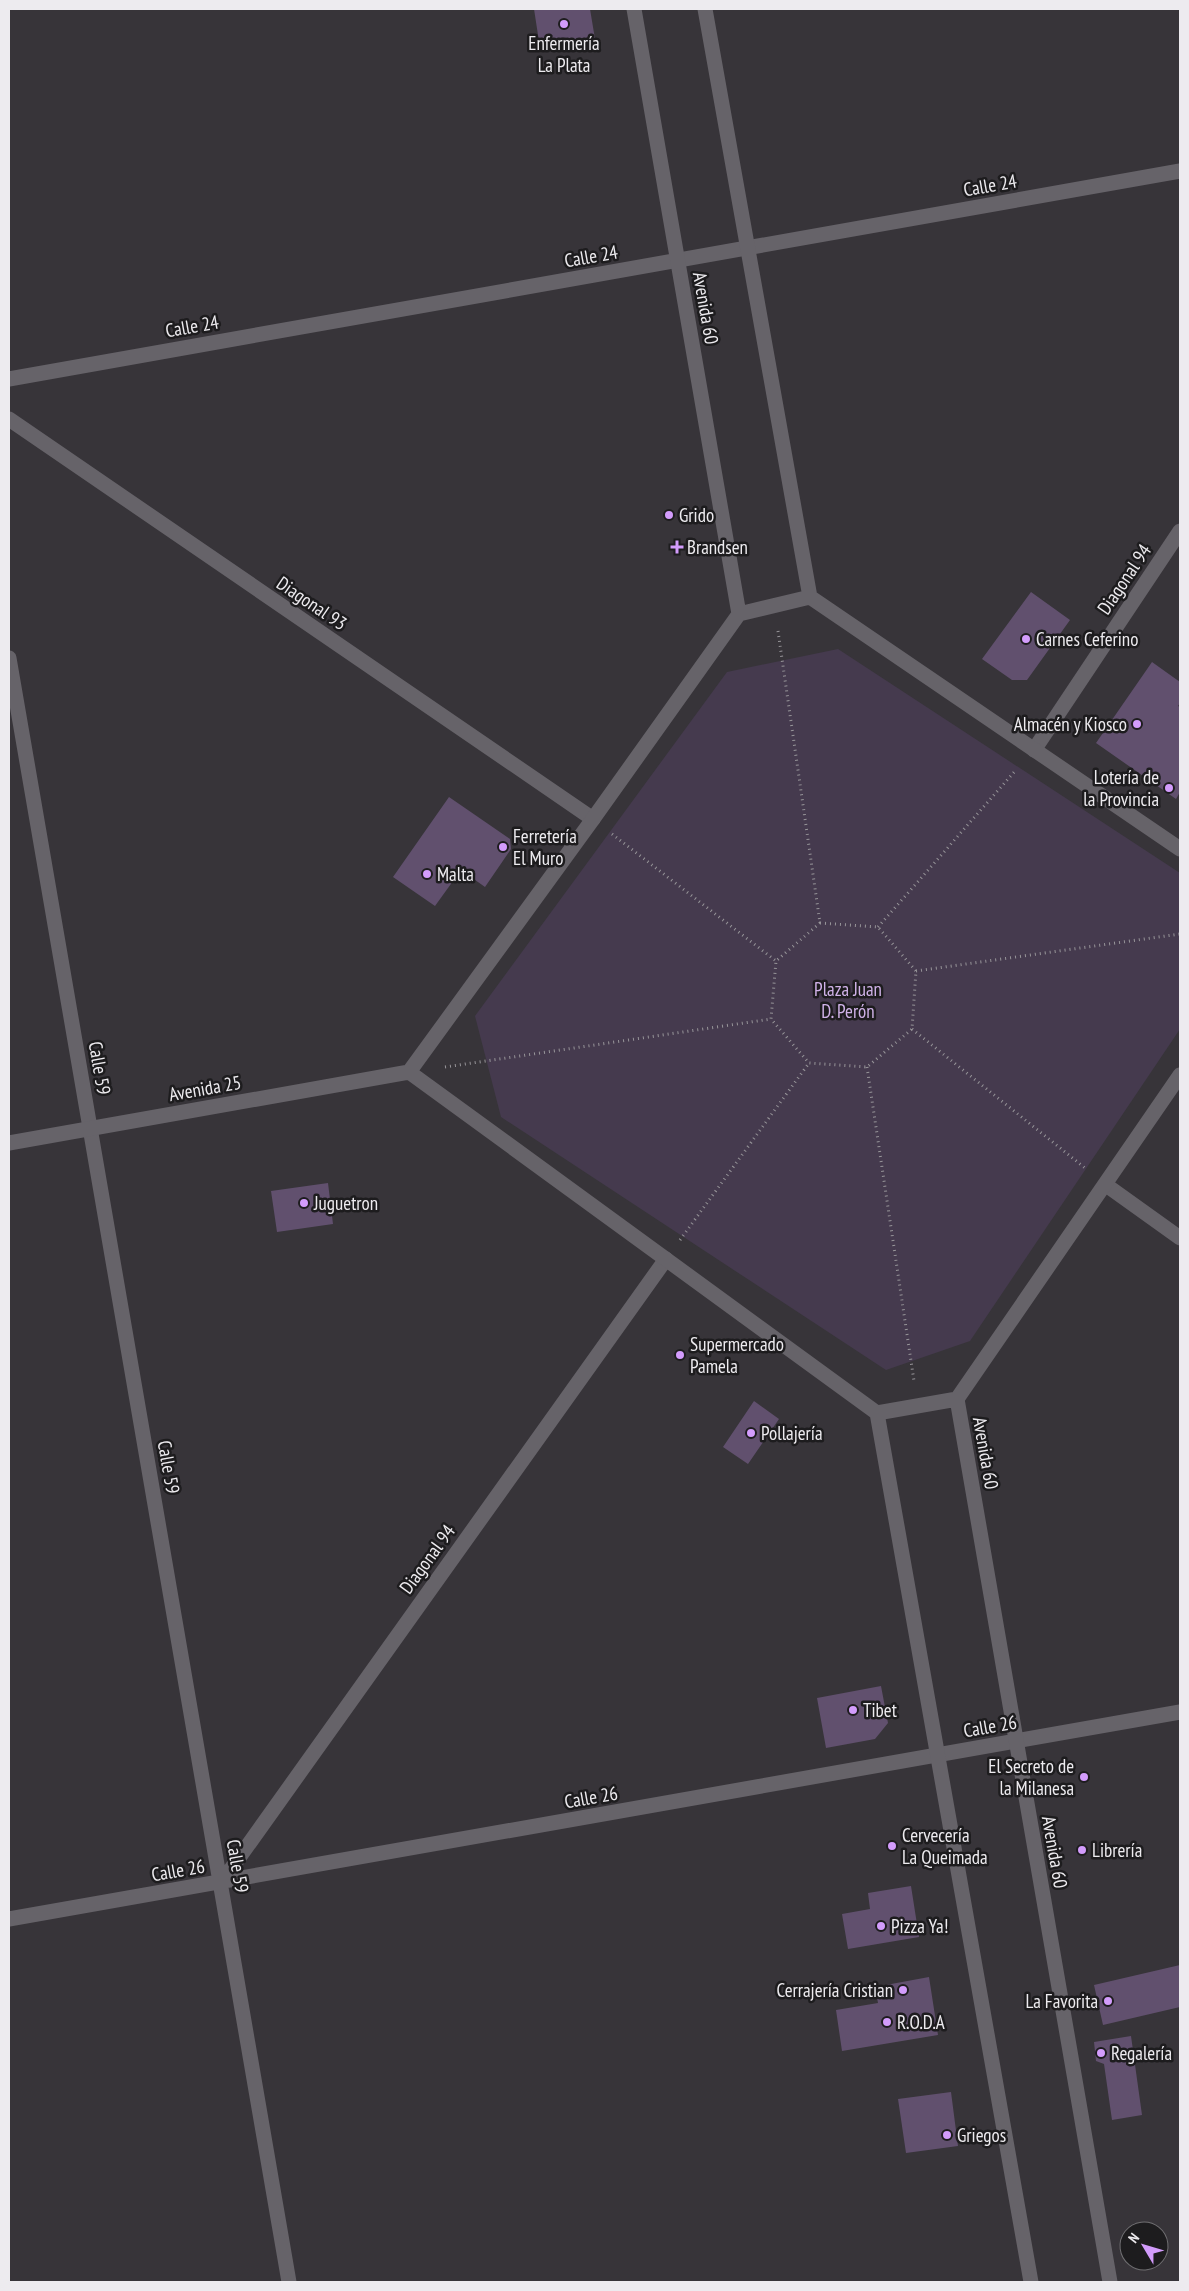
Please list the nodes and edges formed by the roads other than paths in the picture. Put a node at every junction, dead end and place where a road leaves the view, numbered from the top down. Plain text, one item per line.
1 (634, 9) edge
2 (705, 9) edge
3 (1180, 171) edge
4 (746, 248) junction
5 (678, 261) junction
6 (9, 379) edge
7 (9, 419) edge
8 (1180, 531) edge
9 (810, 597) junction
10 (738, 614) junction
11 (9, 658) edge
12 (1034, 750) junction
13 (593, 819) junction
14 (1180, 849) edge
15 (409, 1072) junction
16 (1180, 1075) edge
17 (90, 1128) junction
18 (9, 1143) edge
19 (1106, 1185) junction
20 (1180, 1238) edge
21 (666, 1259) junction
22 (957, 1399) junction
23 (877, 1413) junction
24 (1180, 1712) edge
25 (1016, 1742) junction
26 (938, 1756) junction
27 (220, 1883) junction
28 (9, 1920) edge
29 (289, 2282) edge
30 (1031, 2282) edge
31 (1110, 2282) edge

1 - 5 street, Avenida 60
2 - 4 street
3 - 4 street, Calle 24
4 - 5 street, Calle 24
4 - 9 street
5 - 6 street, Calle 24
5 - 10 street, Avenida 60
7 - 13 street, Diagonal 93
8 - 12 street, Diagonal 94
9 - 10 street
9 - 12 street
10 - 13 street
11 - 17 street, Calle 59
12 - 14 street
13 - 15 street
15 - 17 street, Avenida 25
15 - 21 street
16 - 19 street
17 - 18 street, Avenida 25
17 - 27 street, Calle 59
19 - 20 street
19 - 22 street
21 - 23 street
21 - 27 street, Diagonal 94
22 - 23 street
22 - 25 street, Avenida 60
23 - 26 street
24 - 25 street, Calle 26
25 - 26 street, Calle 26
25 - 31 street, Avenida 60
26 - 27 street, Calle 26
26 - 30 street
27 - 28 street, Calle 26
27 - 29 street, Calle 59

